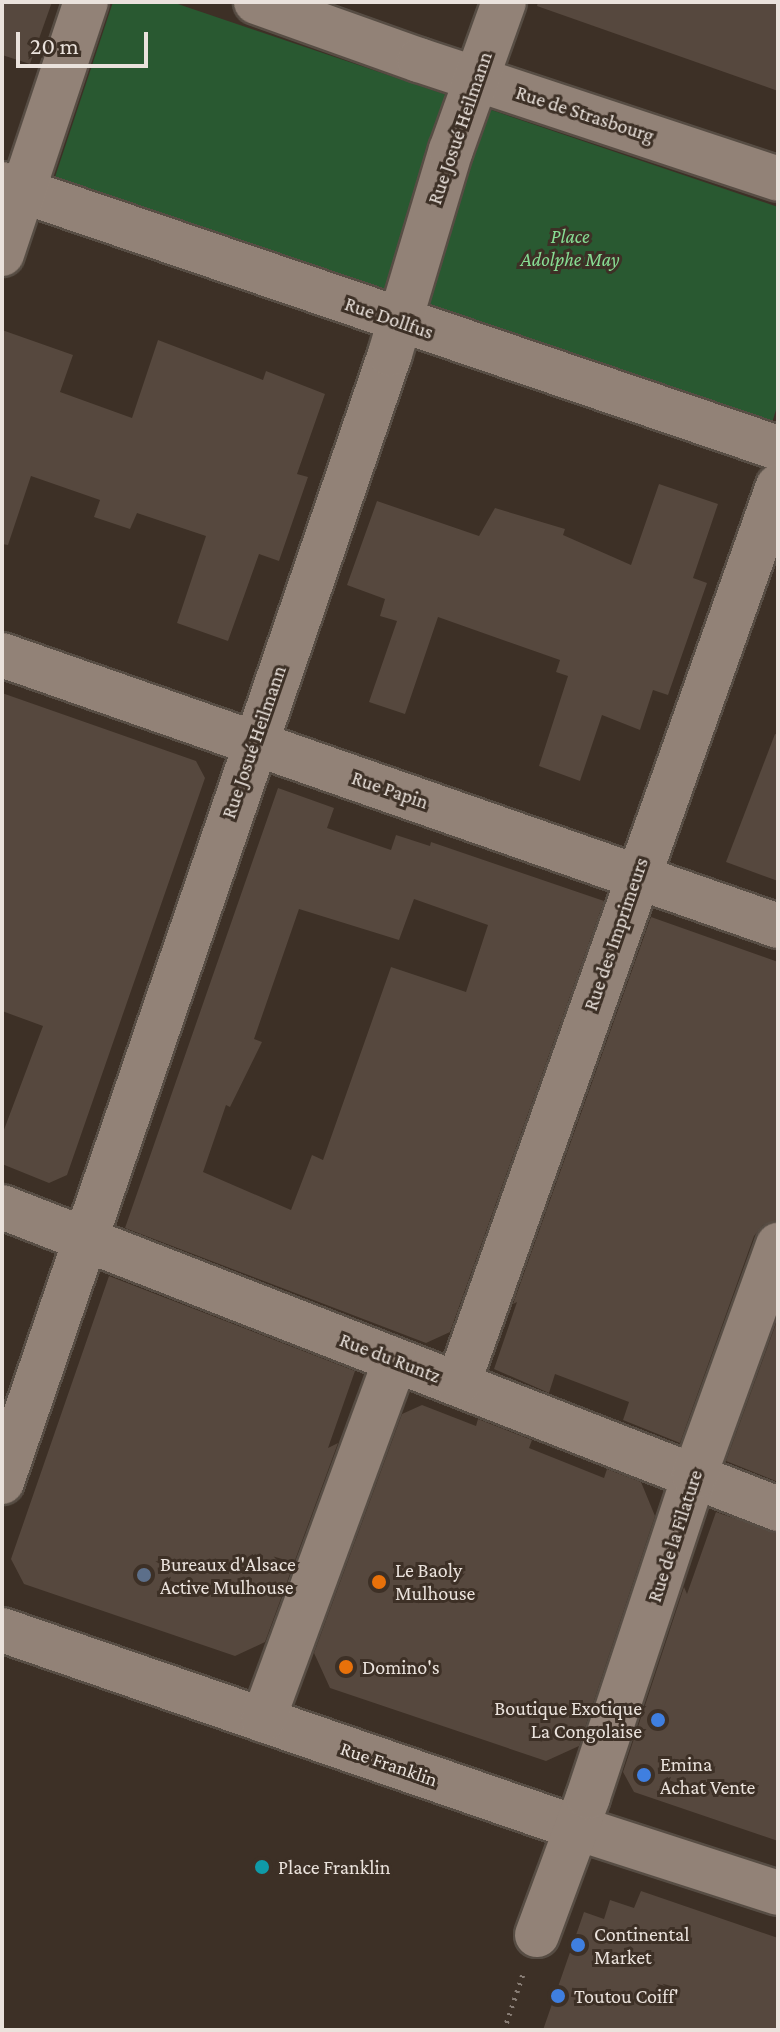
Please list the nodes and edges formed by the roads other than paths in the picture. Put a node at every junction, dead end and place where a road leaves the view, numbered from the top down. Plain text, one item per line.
1 (86, 2) edge
2 (256, 2) edge
3 (504, 2) edge
4 (476, 78) junction
5 (778, 179) edge
6 (13, 187) edge
7 (2, 254) edge
8 (399, 321) junction
9 (778, 448) edge
10 (778, 486) edge
11 (2, 655) edge
12 (254, 743) junction
13 (636, 877) junction
14 (778, 926) edge
15 (2, 1207) edge
16 (84, 1240) junction
17 (778, 1245) edge
18 (395, 1362) junction
19 (458, 1384) junction
20 (694, 1477) junction
21 (2, 1482) edge
22 (778, 1509) edge
23 (2, 1630) edge
24 (263, 1720) junction
25 (577, 1828) junction
26 (778, 1893) edge
27 (537, 1935) road end

1 - 6 street
2 - 4 street, Rue de Strasbourg
3 - 4 street, Rue Josué Heilmann
4 - 5 street, Rue de Strasbourg
4 - 8 street, Rue Josué Heilmann
6 - 7 street
6 - 8 street, Rue Dollfus
8 - 9 street, Rue Dollfus
8 - 12 street, Rue Josué Heilmann
10 - 13 street, Rue des Imprimeurs
11 - 12 street, Rue Papin
12 - 13 street, Rue Papin
12 - 16 street, Rue Josué Heilmann
13 - 14 street, Rue Papin
13 - 19 street, Rue des Imprimeurs
15 - 16 street, Rue du Runtz
16 - 18 street, Rue du Runtz
16 - 21 street, Rue Josué Heilmann
17 - 20 street, Rue de la Filature
18 - 19 street, Rue du Runtz
18 - 24 street
19 - 20 street, Rue du Runtz
20 - 22 street, Rue du Runtz
20 - 25 street, Rue de la Filature
23 - 24 street, Rue Franklin
24 - 25 street, Rue Franklin
25 - 26 street, Rue Franklin
25 - 27 street

